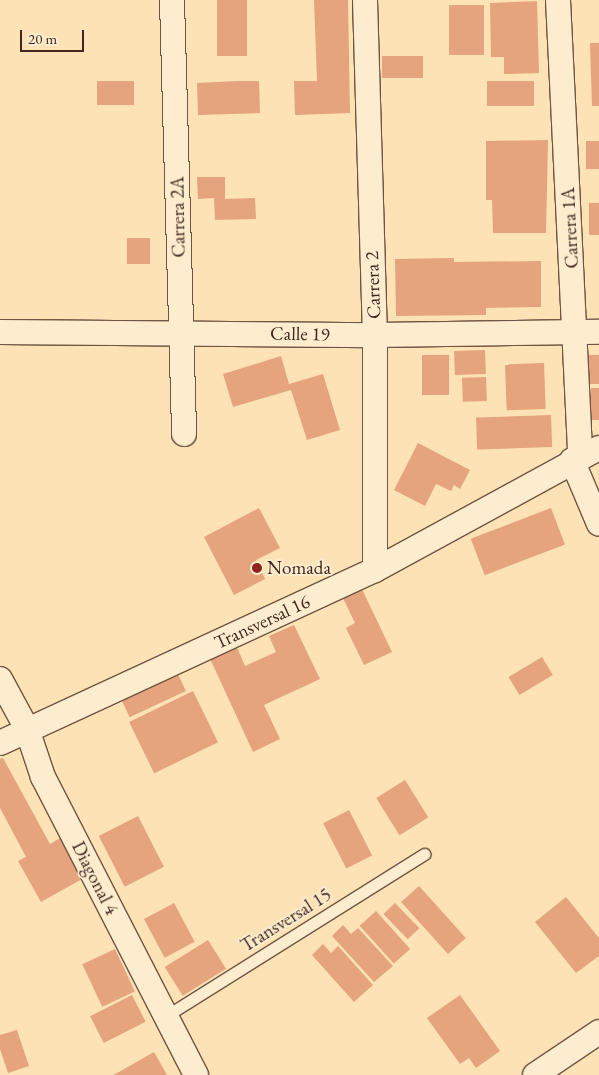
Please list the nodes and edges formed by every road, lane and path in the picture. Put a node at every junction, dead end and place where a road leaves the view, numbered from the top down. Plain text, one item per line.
1 (172, 0) edge
2 (365, 0) edge
3 (558, 0) edge
4 (181, 331) junction
5 (0, 332) edge
6 (575, 332) junction
7 (599, 332) edge
8 (375, 335) junction
9 (184, 434) dead end
10 (584, 454) edge
11 (599, 524) edge
12 (375, 570) junction
13 (0, 679) edge
14 (27, 729) junction
15 (0, 743) edge
16 (424, 854) dead end
17 (166, 1016) junction
18 (599, 1032) edge
19 (196, 1075) edge
20 (535, 1075) edge

1 - 4 street, Carrera 2A
2 - 8 street, Carrera 2
3 - 6 street, Carrera 1A
4 - 5 street, Calle 19
4 - 8 street, Calle 19
4 - 9 street, Carrera 2A
6 - 7 street, Calle 19
6 - 8 street, Calle 19
6 - 10 street, Carrera 1A
8 - 12 street, Carrera 2
10 - 11 street
10 - 12 street, Transversal 16
12 - 14 street, Transversal 16
13 - 14 street, Diagonal 4
14 - 15 street, Transversal 16
14 - 17 street, Diagonal 4
16 - 17 lane, Transversal 15
17 - 19 street, Diagonal 4
18 - 20 street

